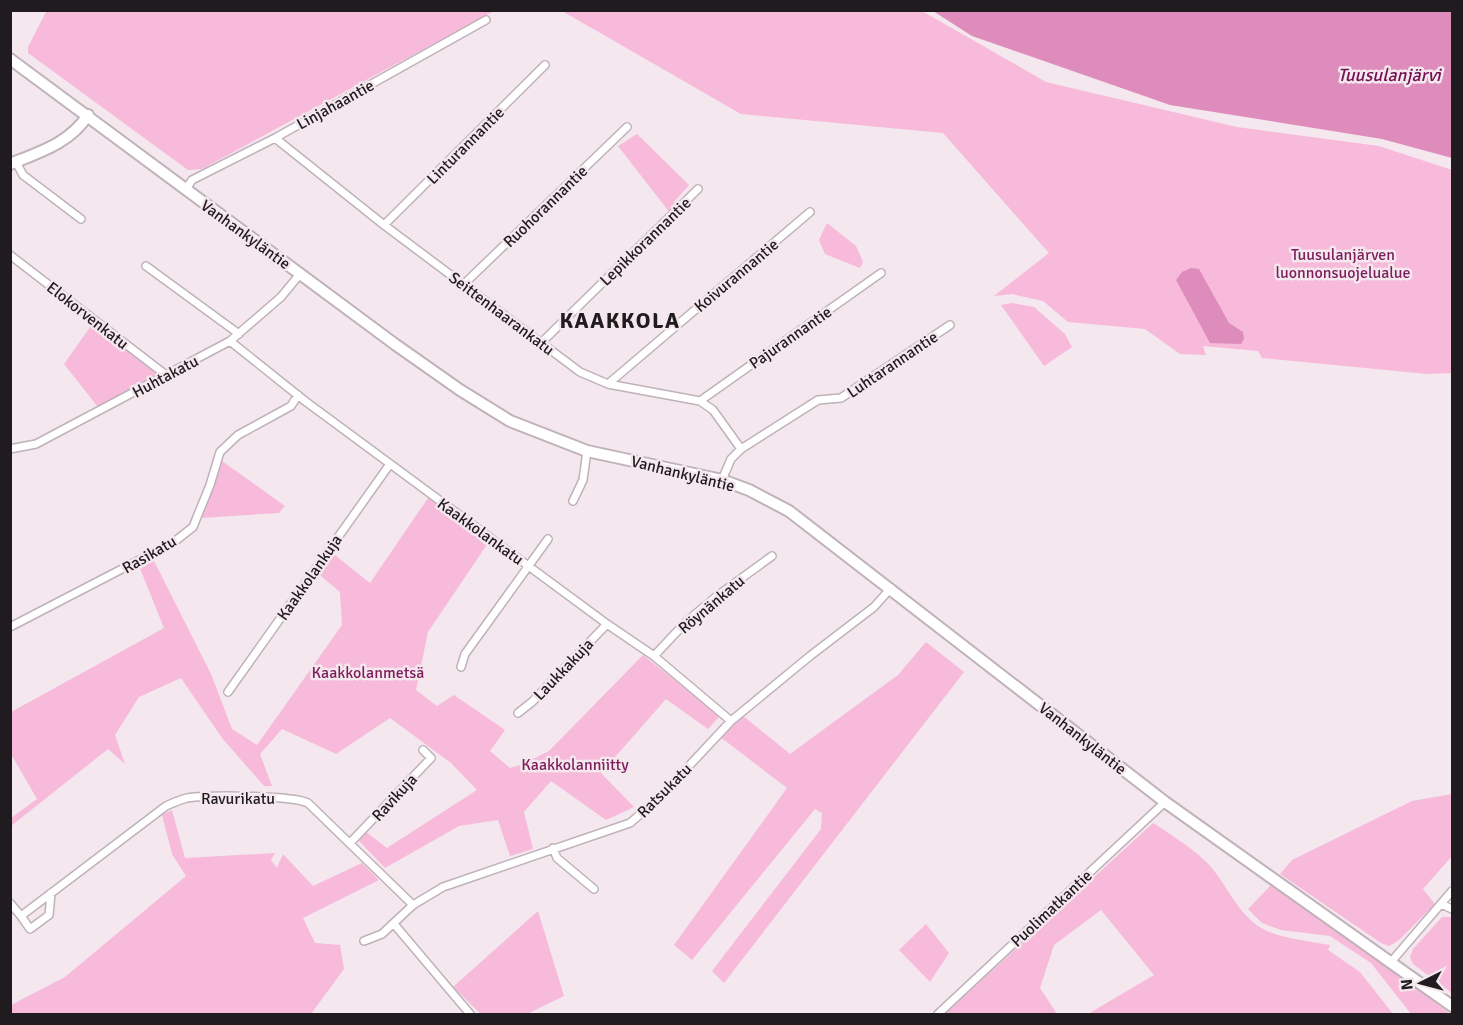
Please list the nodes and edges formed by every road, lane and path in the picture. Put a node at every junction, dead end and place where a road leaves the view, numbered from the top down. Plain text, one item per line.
1 (486, 20) dead end
2 (10, 58) edge
3 (545, 65) dead end
4 (88, 115) junction
5 (627, 127) dead end
6 (275, 138) junction
7 (13, 163) edge
8 (186, 189) junction
9 (698, 189) dead end
10 (810, 212) dead end
11 (81, 219) dead end
12 (384, 225) junction
13 (10, 255) edge
14 (146, 266) dead end
15 (881, 273) dead end
16 (300, 274) junction
17 (464, 284) junction
18 (950, 325) dead end
19 (239, 334) junction
20 (230, 341) junction
21 (540, 344) junction
22 (166, 375) junction
23 (608, 384) junction
24 (298, 395) junction
25 (700, 401) junction
26 (10, 449) edge
27 (741, 449) junction
28 (587, 451) junction
29 (390, 464) junction
30 (722, 480) junction
31 (573, 501) dead end
32 (548, 539) dead end
33 (772, 556) dead end
34 (529, 566) junction
35 (891, 588) junction
36 (607, 624) junction
37 (10, 627) edge
38 (654, 656) junction
39 (461, 667) dead end
40 (228, 692) dead end
41 (518, 713) dead end
42 (732, 721) junction
43 (423, 750) dead end
44 (1165, 802) junction
45 (350, 843) junction
46 (553, 848) junction
47 (594, 889) dead end
48 (1452, 891) edge
49 (51, 893) junction
50 (10, 903) edge
51 (1441, 904) junction
52 (413, 905) junction
53 (1452, 909) edge
54 (21, 916) junction
55 (394, 924) junction
56 (364, 941) dead end
57 (1391, 962) junction
58 (1452, 1006) edge
59 (470, 1014) edge
60 (938, 1014) edge

1 - 6 street, Linjahaantie
2 - 4 street, Vanhankyläntie
3 - 12 street, Linturannantie
4 - 7 street
4 - 8 street, Vanhankyläntie
5 - 17 street, Ruohorannantie
6 - 8 street, Linjahaantie
6 - 12 street, Seittenhaarankatu
7 - 11 street
8 - 16 street, Vanhankyläntie
9 - 21 street, Lepikkorannantie
10 - 23 street, Koivurannantie
12 - 17 street, Seittenhaarankatu
13 - 22 street, Elokorvenkatu
14 - 19 street
15 - 25 street, Pajurannantie
16 - 19 street, Huhtakatu
16 - 28 street, Vanhankyläntie
17 - 21 street, Seittenhaarankatu
18 - 27 street, Luhtarannantie
19 - 20 street, Huhtakatu
20 - 22 street, Huhtakatu
20 - 24 street, Kaakkolankatu
21 - 23 street, Seittenhaarankatu
22 - 26 street, Huhtakatu
23 - 25 street, Seittenhaarankatu
24 - 29 street, Kaakkolankatu
24 - 37 street, Rasikatu
25 - 27 street
27 - 30 street, Luhtarannantie
28 - 30 street, Vanhankyläntie
28 - 31 street
29 - 34 street, Kaakkolankatu
29 - 40 street, Kaakkolankuja
30 - 35 street, Vanhankyläntie
32 - 34 street
33 - 38 street, Röynänkatu
34 - 36 street, Kaakkolankatu
34 - 39 street
35 - 42 street, Ratsukatu
35 - 44 street, Vanhankyläntie
36 - 38 street, Kaakkolankatu
36 - 41 street, Laukkakuja
38 - 42 street, Kaakkolankatu
42 - 46 street, Ratsukatu
43 - 45 street, Ravikuja
44 - 57 street, Vanhankyläntie
44 - 60 street, Puolimatkantie
45 - 49 street, Ravurikatu
45 - 52 street, Ravurikatu
46 - 47 street
46 - 52 street, Ratsukatu
48 - 51 street
49 - 54 street, Ravurikatu
49 - 54 street
50 - 54 street
51 - 53 street
51 - 57 street
52 - 55 street, Ratsukatu
55 - 56 street, Ratsukatu
55 - 59 street
57 - 58 street, Vanhankyläntie

